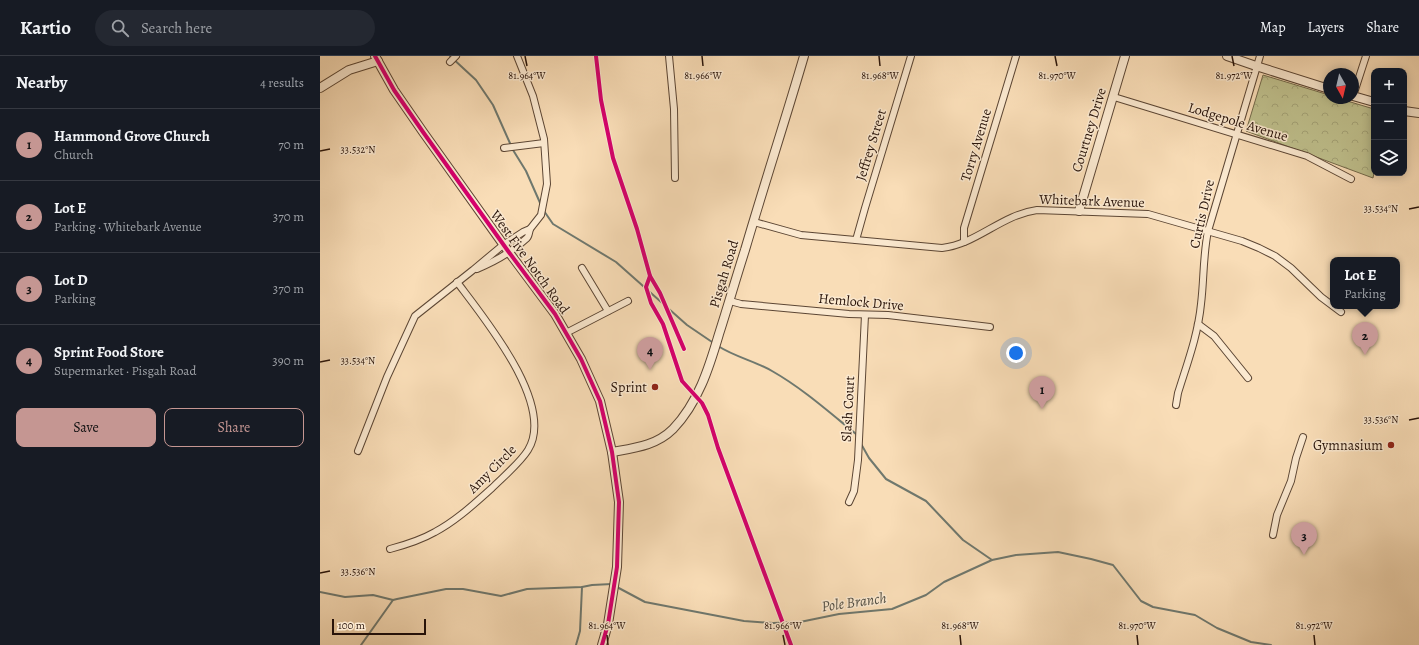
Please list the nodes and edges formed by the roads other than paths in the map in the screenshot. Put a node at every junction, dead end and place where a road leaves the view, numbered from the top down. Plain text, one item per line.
1 (456, 56) edge
2 (517, 56) edge
3 (669, 56) edge
4 (804, 56) edge
5 (911, 56) edge
6 (1016, 56) edge
7 (1125, 56) edge
8 (1227, 56) edge
9 (1260, 56) edge
10 (1366, 56) edge
11 (376, 58) edge
12 (450, 62) dead end
13 (1256, 66) junction
14 (1359, 78) edge
15 (1323, 86) edge
16 (320, 88) edge
17 (1114, 97) junction
18 (1359, 98) edge
19 (1371, 101) edge
20 (1407, 111) edge
21 (1419, 113) edge
22 (1236, 134) junction
23 (544, 143) junction
24 (504, 148) dead end
25 (675, 178) dead end
26 (1351, 179) dead end
27 (1079, 211) junction
28 (754, 222) junction
29 (1208, 231) junction
30 (856, 240) junction
31 (964, 242) junction
32 (506, 248) junction
33 (582, 268) dead end
34 (457, 282) junction
35 (628, 301) dead end
36 (730, 301) junction
37 (1330, 304) edge
38 (1336, 309) edge
39 (608, 311) junction
40 (1340, 312) dead end
41 (865, 315) junction
42 (1198, 324) junction
43 (990, 327) dead end
44 (566, 333) junction
45 (1248, 378) dead end
46 (1176, 404) dead end
47 (1303, 437) dead end
48 (358, 451) dead end
49 (612, 452) junction
50 (849, 502) dead end
51 (1273, 535) dead end
52 (390, 550) dead end
53 (602, 645) edge

1 - 12 street
2 - 23 street
3 - 25 street
4 - 28 street, Pisgah Road
5 - 30 street, Jeffrey Street
6 - 31 street, Torry Avenue
7 - 17 street, Courtney Drive
8 - 13 street
9 - 13 street, Curtis Drive
10 - 14 street
11 - 16 street
11 - 32 street, West Five Notch Road
13 - 15 street
13 - 22 street, Curtis Drive
17 - 22 street, Lodgepole Avenue
17 - 27 street, Courtney Drive
18 - 19 street
20 - 21 street
22 - 26 street, Lodgepole Avenue
22 - 29 street, Curtis Drive
23 - 24 street
23 - 32 street
27 - 29 street, Whitebark Avenue
27 - 31 street, Whitebark Avenue
28 - 30 street, Whitebark Avenue
28 - 36 street, Pisgah Road
29 - 37 street, Whitebark Avenue
29 - 42 street, Curtis Drive
30 - 31 street, Whitebark Avenue
32 - 34 street
32 - 44 street, West Five Notch Road
33 - 39 street
34 - 48 street
34 - 52 street, Amy Circle
35 - 39 street
36 - 41 street, Hemlock Drive
36 - 49 street, Pisgah Road
38 - 40 street, Whitebark Avenue
39 - 44 street
41 - 43 street, Hemlock Drive
41 - 50 street, Slash Court
42 - 45 street
42 - 46 street, Curtis Drive
44 - 49 street, West Five Notch Road
47 - 51 street
49 - 53 street, West Five Notch Road

